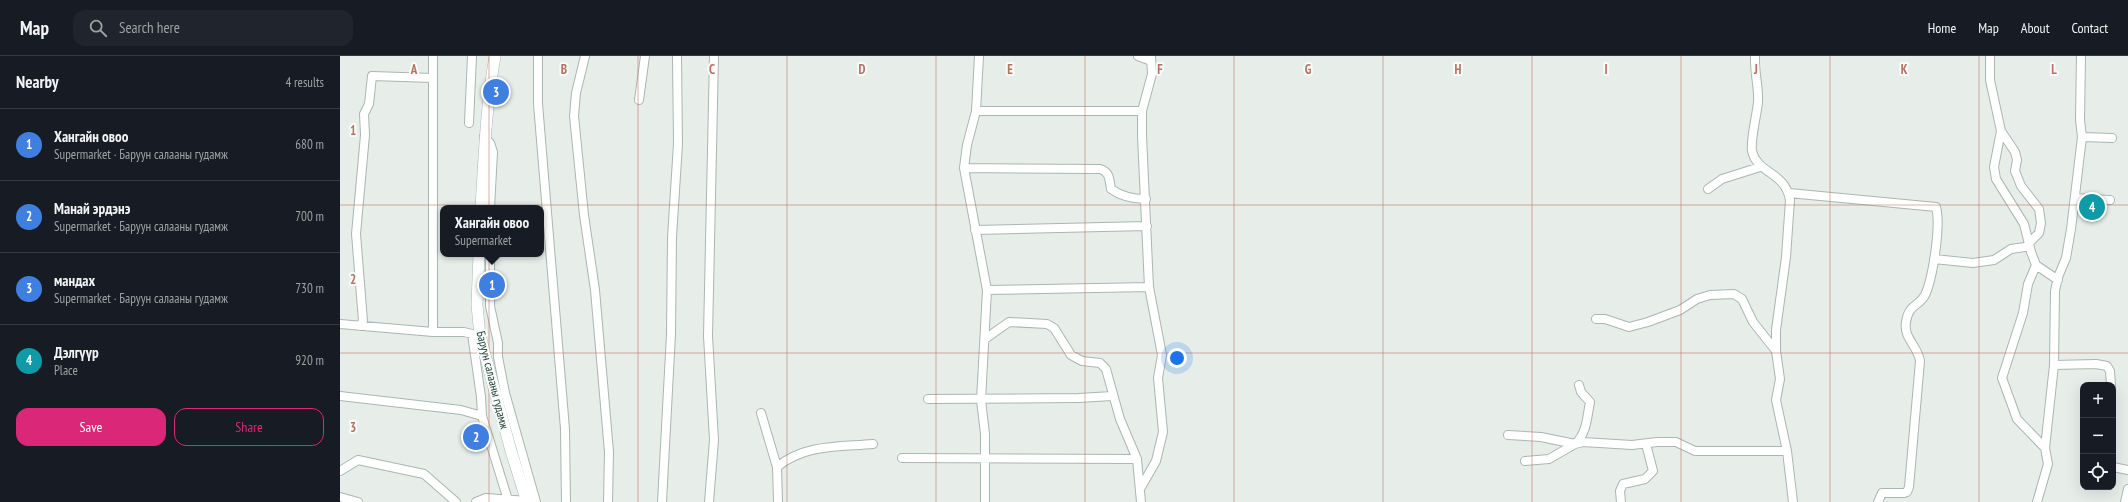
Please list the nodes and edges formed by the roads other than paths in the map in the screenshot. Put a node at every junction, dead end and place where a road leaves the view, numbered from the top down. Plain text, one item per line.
1 (432, 56) edge
2 (472, 56) edge
3 (495, 56) edge
4 (538, 56) edge
5 (584, 56) edge
6 (645, 56) edge
7 (676, 56) edge
8 (714, 56) edge
9 (979, 56) edge
10 (1138, 56) edge
11 (1755, 56) edge
12 (1990, 56) edge
13 (2081, 56) edge
14 (1151, 58) edge
15 (434, 78) junction
16 (639, 100) dead end
17 (976, 111) junction
18 (1142, 111) junction
19 (469, 122) dead end
20 (2001, 131) junction
21 (2082, 137) junction
22 (484, 138) junction
23 (2112, 138) dead end
24 (1760, 167) junction
25 (964, 168) junction
26 (1708, 189) dead end
27 (1789, 193) junction
28 (2075, 198) junction
29 (1146, 199) junction
30 (2110, 200) dead end
31 (481, 205) edge
32 (490, 205) edge
33 (1147, 226) junction
34 (976, 230) junction
35 (2029, 243) junction
36 (479, 257) edge
37 (490, 257) edge
38 (1934, 259) junction
39 (2036, 265) junction
40 (2058, 280) junction
41 (1149, 287) junction
42 (987, 290) junction
43 (477, 305) junction
44 (490, 306) junction
45 (1596, 319) dead end
46 (340, 324) edge
47 (360, 326) junction
48 (433, 332) junction
49 (476, 335) junction
50 (985, 339) junction
51 (1776, 351) junction
52 (2054, 365) junction
53 (2111, 382) edge
54 (1579, 385) dead end
55 (340, 396) edge
56 (1112, 396) junction
57 (928, 399) dead end
58 (981, 400) junction
59 (761, 413) dead end
60 (482, 416) junction
61 (1508, 435) dead end
62 (873, 444) dead end
63 (1575, 444) junction
64 (1646, 444) junction
65 (2045, 448) junction
66 (516, 450) junction
67 (1787, 451) junction
68 (902, 458) dead end
69 (985, 458) junction
70 (1138, 459) junction
71 (1525, 461) dead end
72 (777, 467) junction
73 (2116, 468) edge
74 (2128, 470) edge
75 (340, 471) edge
76 (1140, 489) junction
77 (2128, 489) edge
78 (340, 497) edge
79 (508, 500) junction
80 (358, 502) edge
81 (456, 502) edge
82 (476, 502) edge
83 (530, 502) edge
84 (566, 502) edge
85 (608, 502) edge
86 (662, 502) edge
87 (710, 502) edge
88 (778, 502) edge
89 (985, 502) edge
90 (1141, 502) edge
91 (1621, 502) edge
92 (1793, 502) edge
93 (1878, 502) edge
94 (2037, 502) edge
95 (2125, 502) edge

1 - 15 street
2 - 19 street
3 - 22 main road
4 - 84 street
5 - 85 street
6 - 16 street
7 - 86 street
8 - 87 street
9 - 17 street
10 - 14 street
11 - 24 street
12 - 20 street
13 - 21 street
14 - 18 street
15 - 47 street
15 - 48 street
17 - 18 street
17 - 25 street
18 - 29 street
20 - 35 street
20 - 35 street
21 - 23 street
21 - 28 street
22 - 31 main road
22 - 32 street
24 - 26 street
24 - 27 street
25 - 29 street
25 - 34 street
27 - 38 street
27 - 51 street
28 - 30 street
28 - 40 street
29 - 33 street
33 - 34 street
33 - 41 street
34 - 42 street
35 - 38 street
35 - 39 street
36 - 43 main road, Баруун салааны гудамж
37 - 44 street
38 - 93 street
39 - 40 street
39 - 65 street
40 - 52 street
41 - 42 street
41 - 76 street
42 - 50 street
43 - 44 street
43 - 49 main road, Баруун салааны гудамж
44 - 66 street
45 - 51 street
46 - 47 street
47 - 48 street
48 - 49 street
49 - 60 street
49 - 66 main road, Баруун салааны гудамж
50 - 56 street
50 - 58 street
51 - 67 street
52 - 53 street
52 - 65 street
54 - 63 street
55 - 60 street
56 - 58 street
56 - 70 street
57 - 58 street
58 - 69 street
59 - 72 street
60 - 79 street
61 - 63 street
62 - 72 street
63 - 64 street
63 - 71 street
64 - 67 street
64 - 91 street
65 - 94 street
66 - 83 main road, Баруун салааны гудамж
67 - 92 street
68 - 69 street
69 - 70 street
69 - 89 street
70 - 76 street
72 - 88 street
73 - 74 street
75 - 81 street
76 - 90 street
77 - 95 street
78 - 80 street
79 - 82 street
79 - 83 street

